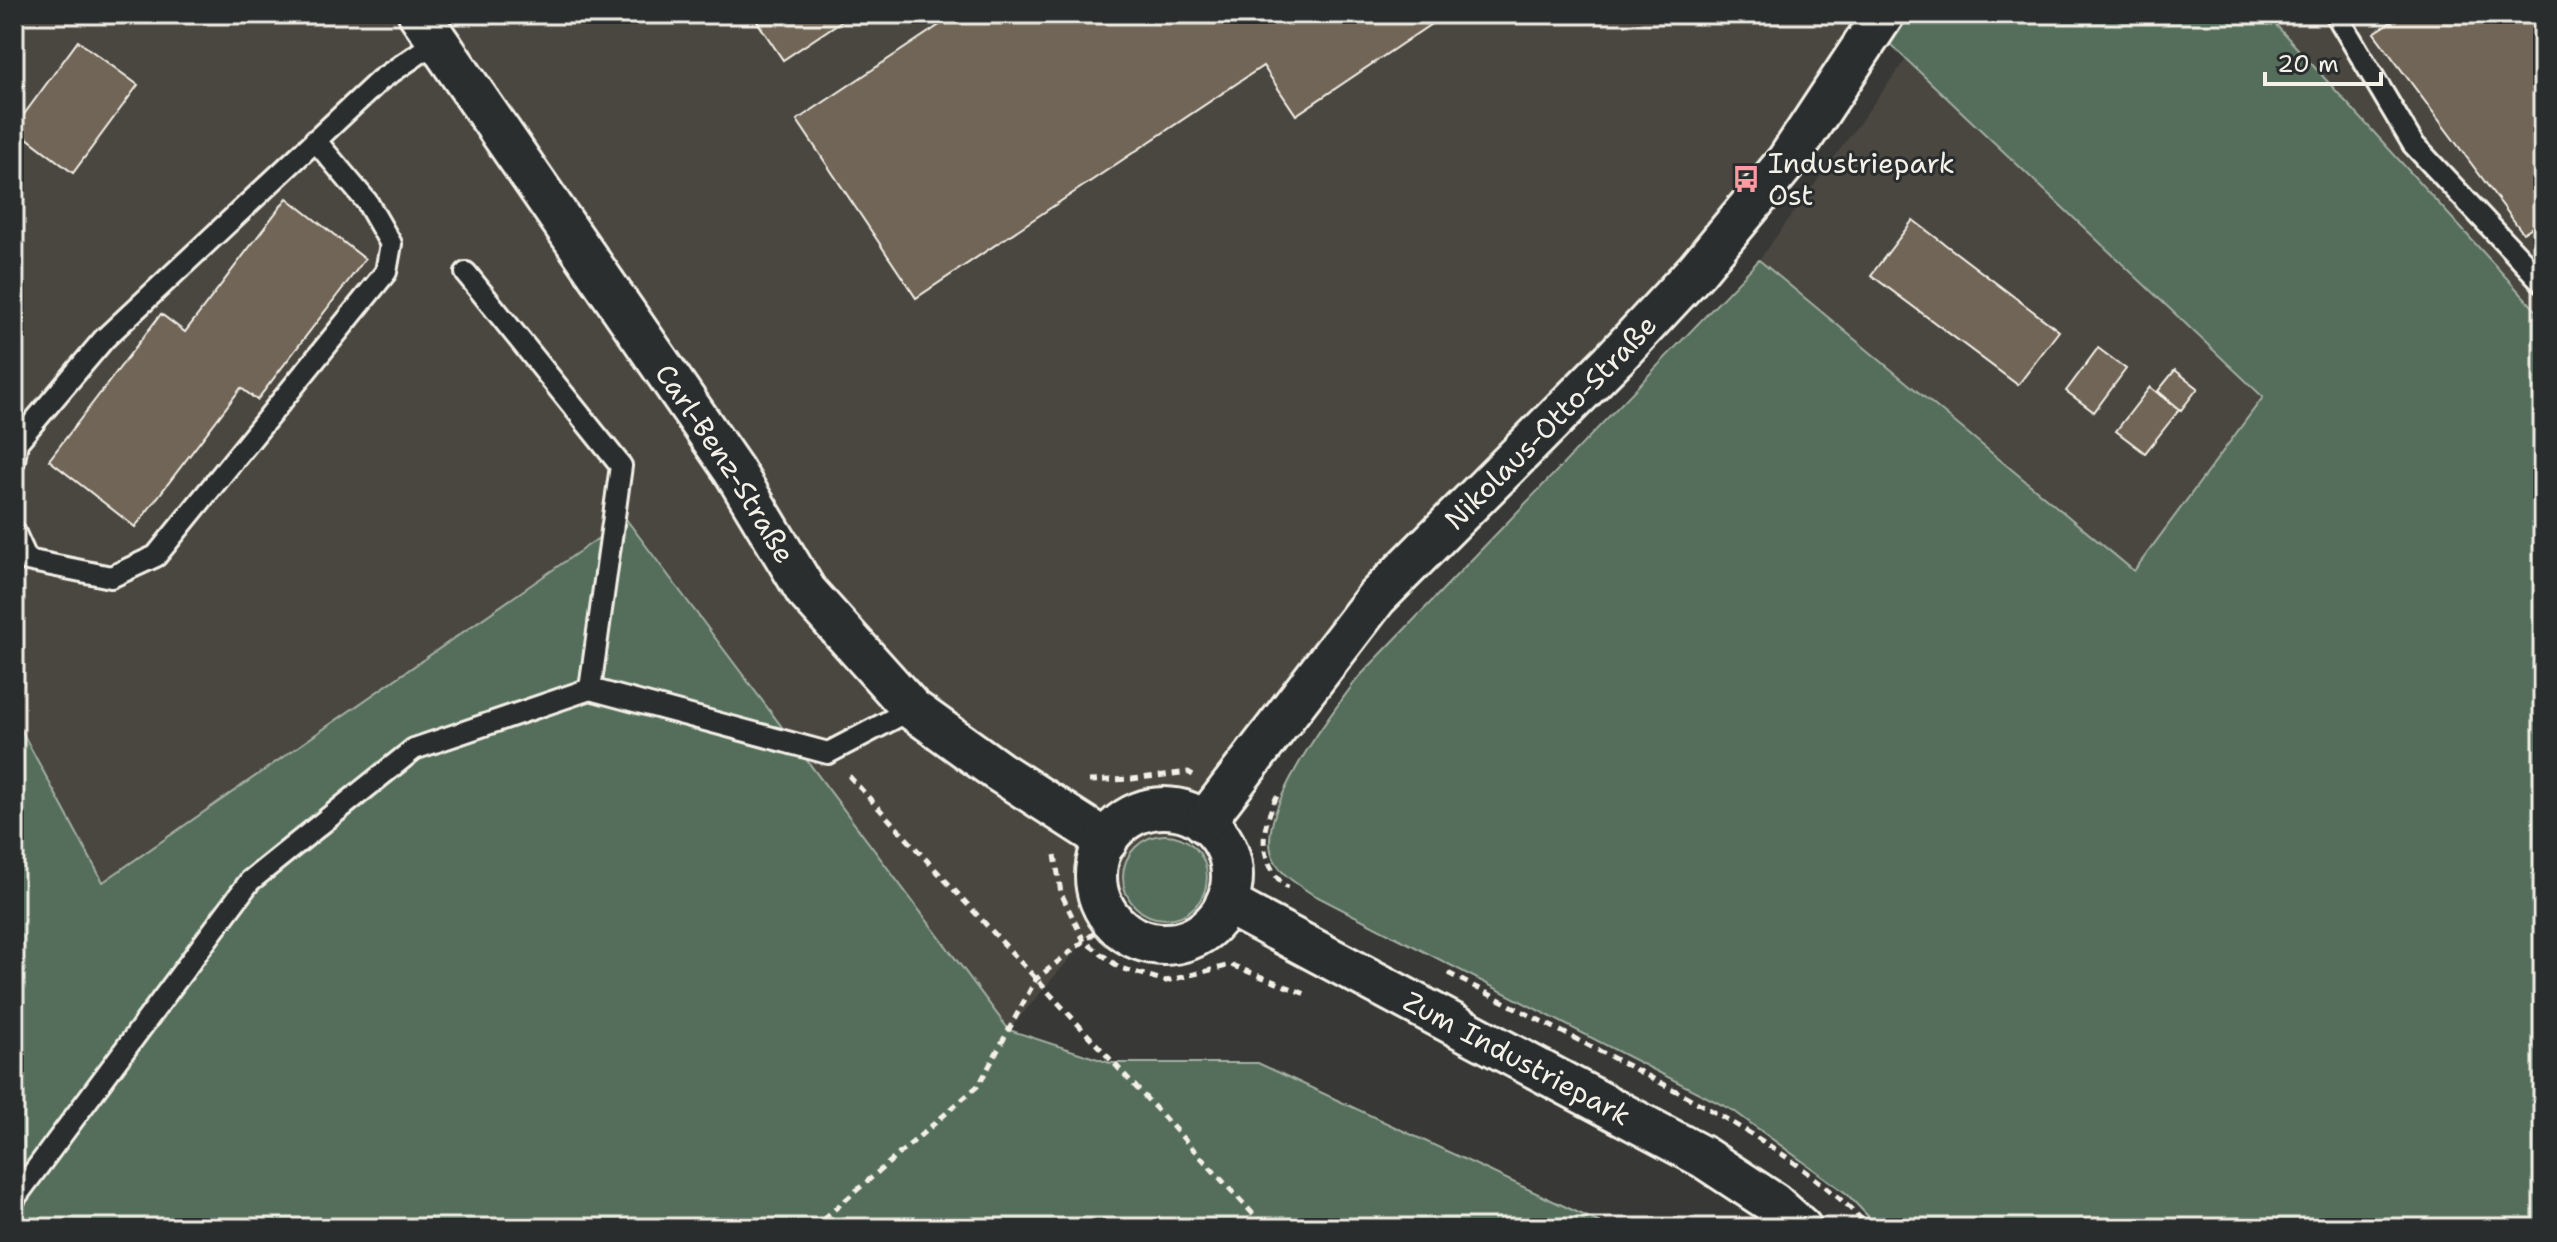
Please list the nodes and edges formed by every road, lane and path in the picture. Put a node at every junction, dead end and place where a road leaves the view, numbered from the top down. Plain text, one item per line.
1 (2336, 14) edge
2 (1872, 19) edge
3 (428, 28) edge
4 (315, 140) junction
5 (466, 273) dead end
6 (2543, 283) edge
7 (14, 461) edge
8 (14, 531) edge
9 (590, 689) junction
10 (912, 709) junction
11 (828, 753) junction
12 (1215, 807) junction
13 (1063, 813) junction
14 (1107, 841) junction
15 (1295, 891) dead end
16 (1226, 903) junction
17 (1098, 930) junction
18 (1445, 971) dead end
19 (1036, 979) junction
20 (1315, 998) dead end
21 (14, 1199) edge
22 (813, 1228) edge
23 (1266, 1228) edge
24 (1801, 1228) edge
25 (1870, 1228) edge

1 - 6 lane
2 - 12 street, Nikolaus-Otto-Straße
3 - 4 lane
3 - 10 street, Carl-Benz-Straße
4 - 7 lane
4 - 8 lane
5 - 9 lane
9 - 11 lane
9 - 21 lane
10 - 11 lane
10 - 13 street, Carl-Benz-Straße
11 - 19 path
12 - 13 path
12 - 14 street
12 - 15 path
12 - 16 street
13 - 14 street, Carl-Benz-Straße
13 - 17 path
14 - 17 street
16 - 17 street
16 - 24 street, Zum Industriepark
17 - 19 path
17 - 20 path
18 - 25 path
19 - 22 path
19 - 23 path

